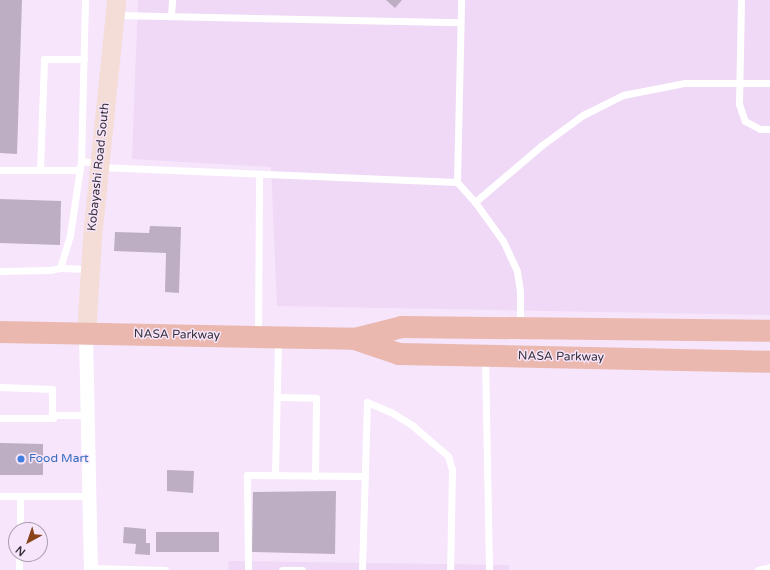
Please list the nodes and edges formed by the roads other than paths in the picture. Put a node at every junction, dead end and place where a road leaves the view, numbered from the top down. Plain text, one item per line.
1 (85, 0) edge
2 (172, 0) edge
3 (461, 0) edge
4 (741, 0) edge
5 (116, 8) edge
6 (171, 15) junction
7 (460, 22) junction
8 (84, 59) junction
9 (739, 84) junction
10 (770, 84) edge
11 (770, 129) edge
12 (93, 164) junction
13 (0, 170) edge
14 (40, 170) junction
15 (80, 170) junction
16 (259, 175) junction
17 (457, 182) junction
18 (475, 202) junction
19 (60, 268) junction
20 (90, 269) junction
21 (0, 271) edge
22 (520, 327) junction
23 (770, 331) edge
24 (0, 332) edge
25 (86, 334) junction
26 (268, 337) junction
27 (355, 339) junction
28 (485, 355) junction
29 (770, 362) edge
30 (0, 387) edge
31 (277, 398) junction
32 (52, 415) junction
33 (88, 415) junction
34 (0, 418) edge
35 (275, 475) junction
36 (315, 476) junction
37 (365, 476) junction
38 (0, 496) edge
39 (90, 496) junction
40 (20, 497) junction
41 (20, 522) edge
42 (770, 567) edge
43 (91, 569) edge
44 (165, 570) edge
45 (248, 570) edge
46 (282, 570) edge
47 (302, 570) edge
48 (362, 570) edge
49 (450, 570) edge
50 (489, 570) edge
51 (758, 570) edge

1 - 8 lane
2 - 6 lane
3 - 7 lane
4 - 9 lane
5 - 6 lane
5 - 12 street, Kobayashi Road South
6 - 7 lane
7 - 17 lane
8 - 12 lane
8 - 14 lane
9 - 10 lane
9 - 11 lane
9 - 18 lane
12 - 15 lane
12 - 16 lane
12 - 20 street, Kobayashi Road South
13 - 14 lane
14 - 15 lane
15 - 19 lane
16 - 17 lane
16 - 26 lane
17 - 18 lane
18 - 22 lane
19 - 20 lane
19 - 21 lane
20 - 25 street, Kobayashi Road South
22 - 23 main road, NASA Parkway
22 - 27 main road, NASA Parkway
24 - 25 main road, NASA Parkway
25 - 26 main road, NASA Parkway
25 - 33 street
26 - 27 main road, NASA Parkway
26 - 31 lane
27 - 28 main road, NASA Parkway
28 - 29 main road, NASA Parkway
28 - 50 lane
30 - 32 lane
31 - 35 lane
31 - 36 lane
32 - 33 lane
32 - 34 lane
33 - 39 street
35 - 36 lane
35 - 45 lane
36 - 37 lane
37 - 48 lane
37 - 49 lane
38 - 40 lane
39 - 40 lane
39 - 43 street
40 - 41 lane
42 - 51 lane
43 - 44 lane
46 - 47 lane

